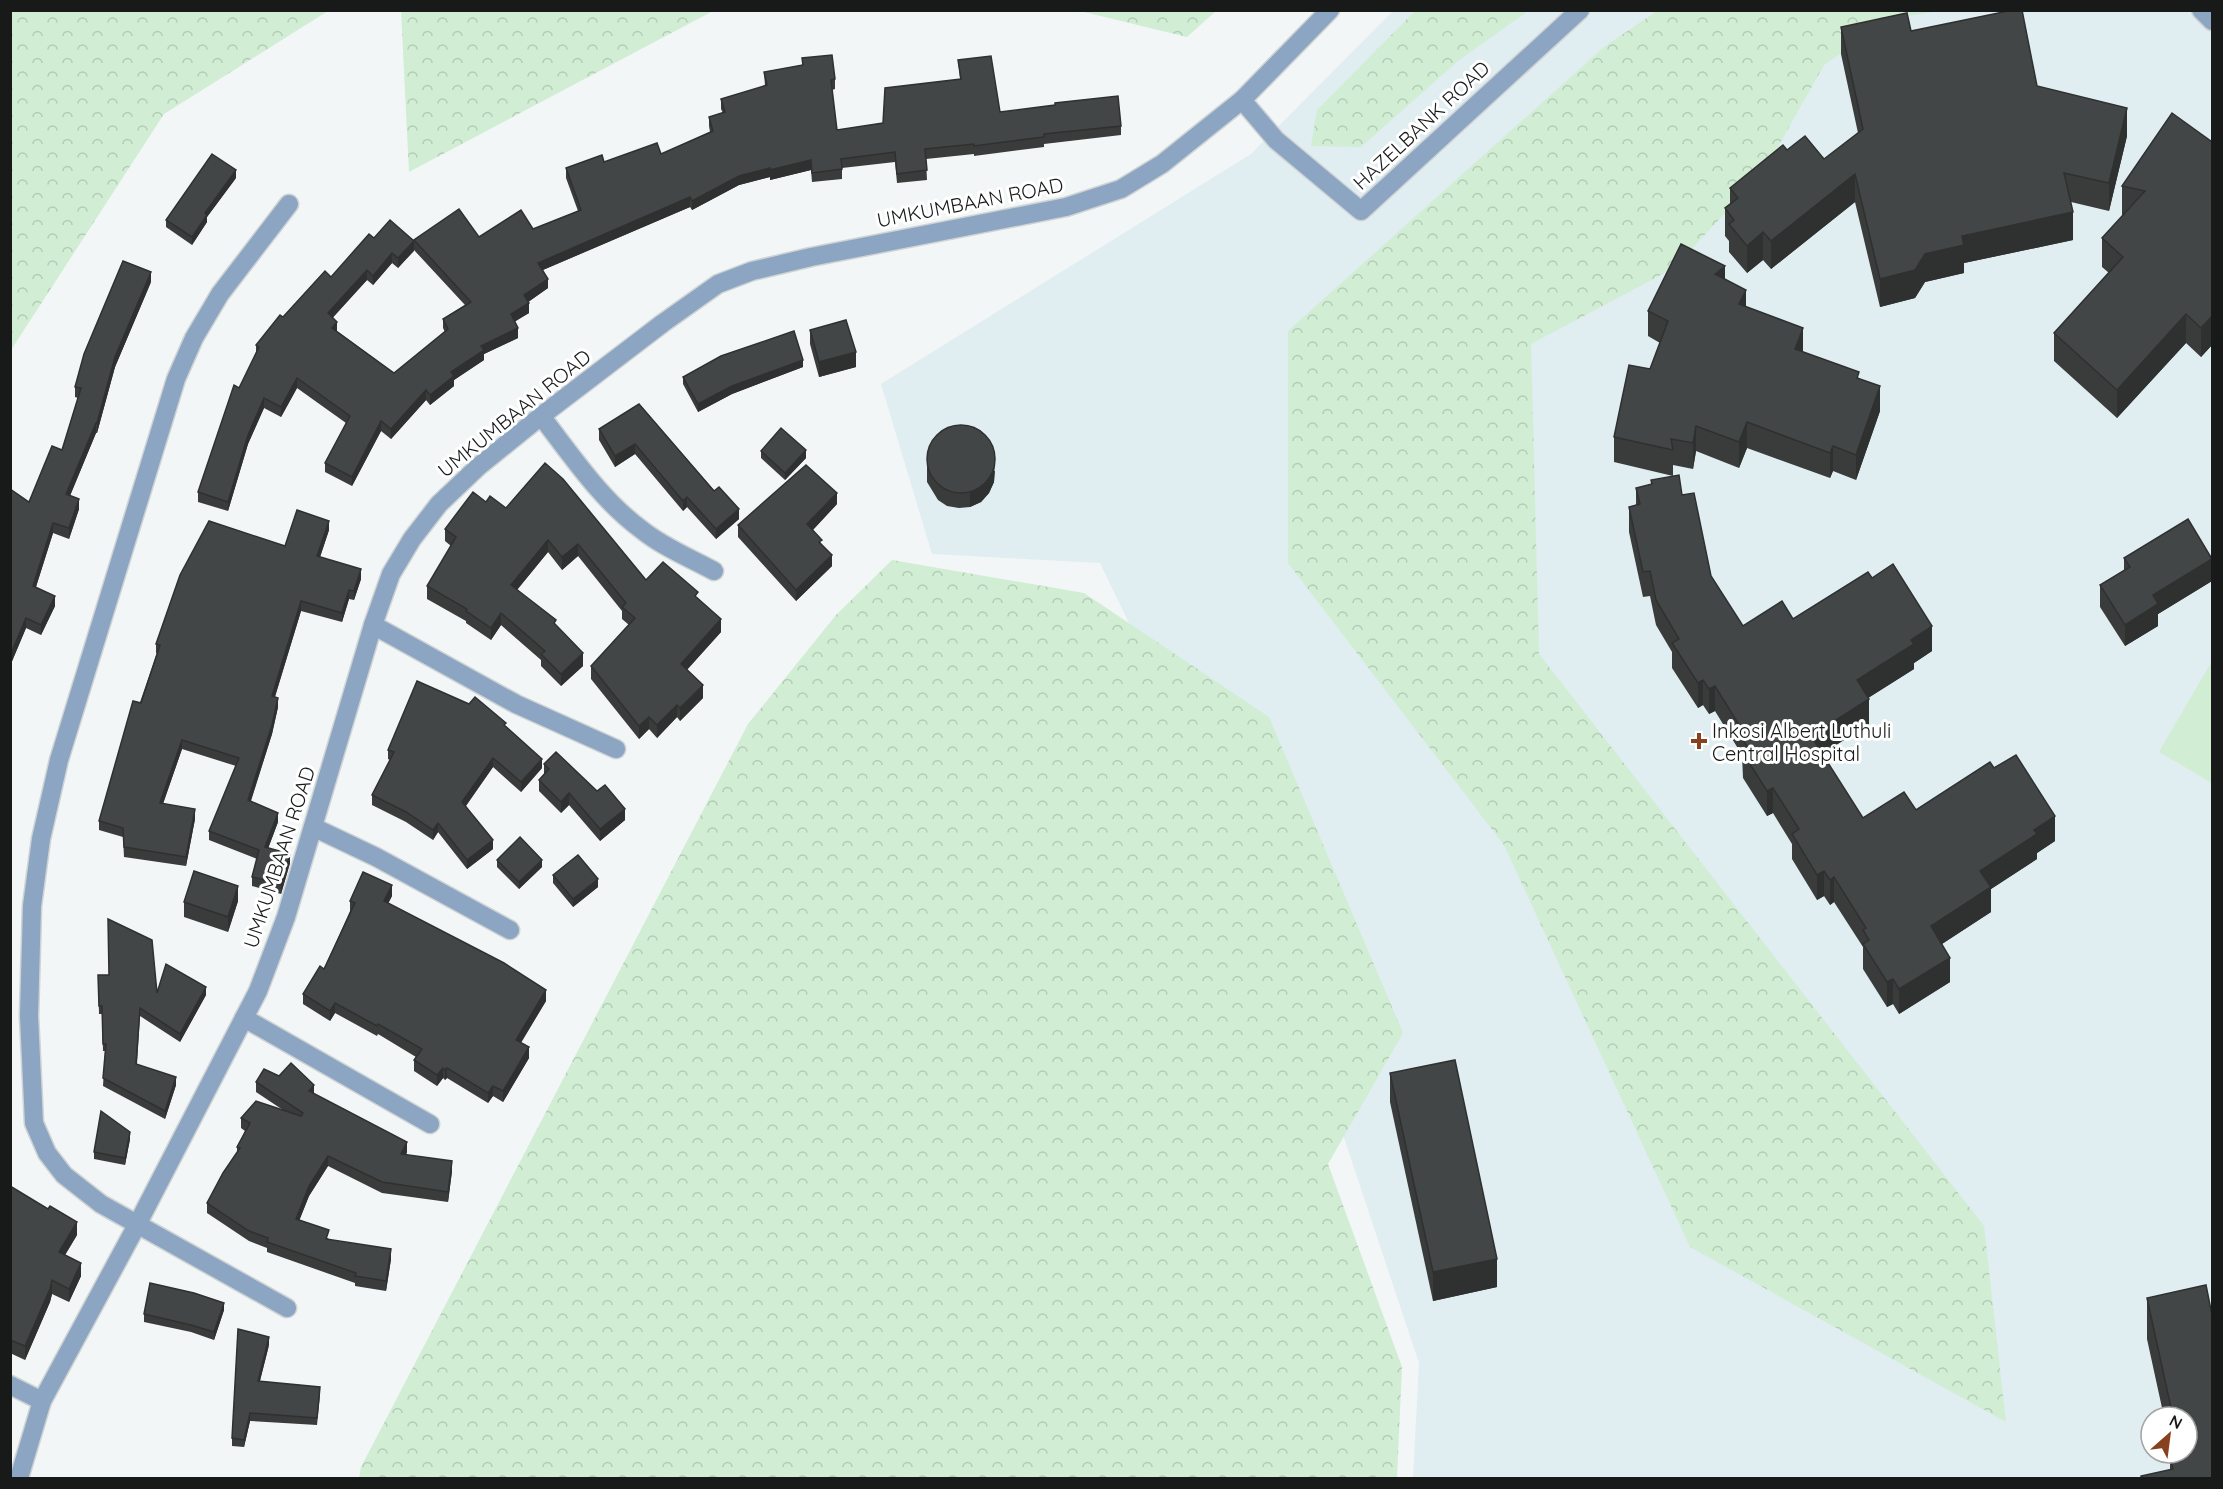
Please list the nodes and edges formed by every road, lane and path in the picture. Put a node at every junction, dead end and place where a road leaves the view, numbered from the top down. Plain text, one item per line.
1 (1330, 10) edge
2 (1580, 10) edge
3 (2201, 10) edge
4 (2212, 21) edge
5 (1242, 100) junction
6 (289, 204) dead end
7 (541, 416) junction
8 (714, 571) dead end
9 (373, 625) junction
10 (616, 749) dead end
11 (313, 827) junction
12 (510, 930) dead end
13 (244, 1018) junction
14 (430, 1124) dead end
15 (137, 1225) junction
16 (287, 1308) dead end
17 (10, 1385) edge
18 (42, 1401) junction
19 (19, 1479) edge

1 - 5 street, UMKUMBAAN ROAD
2 - 5 street, HAZELBANK ROAD
3 - 4 street
5 - 7 street, UMKUMBAAN ROAD
6 - 15 street
7 - 8 street
7 - 9 street, UMKUMBAAN ROAD
9 - 10 street
9 - 11 street, UMKUMBAAN ROAD
11 - 12 street
11 - 13 street, UMKUMBAAN ROAD
13 - 14 street
13 - 15 street, UMKUMBAAN ROAD
15 - 16 street
15 - 18 street, UMKUMBAAN ROAD
17 - 18 street
18 - 19 street, UMKUMBAAN ROAD

